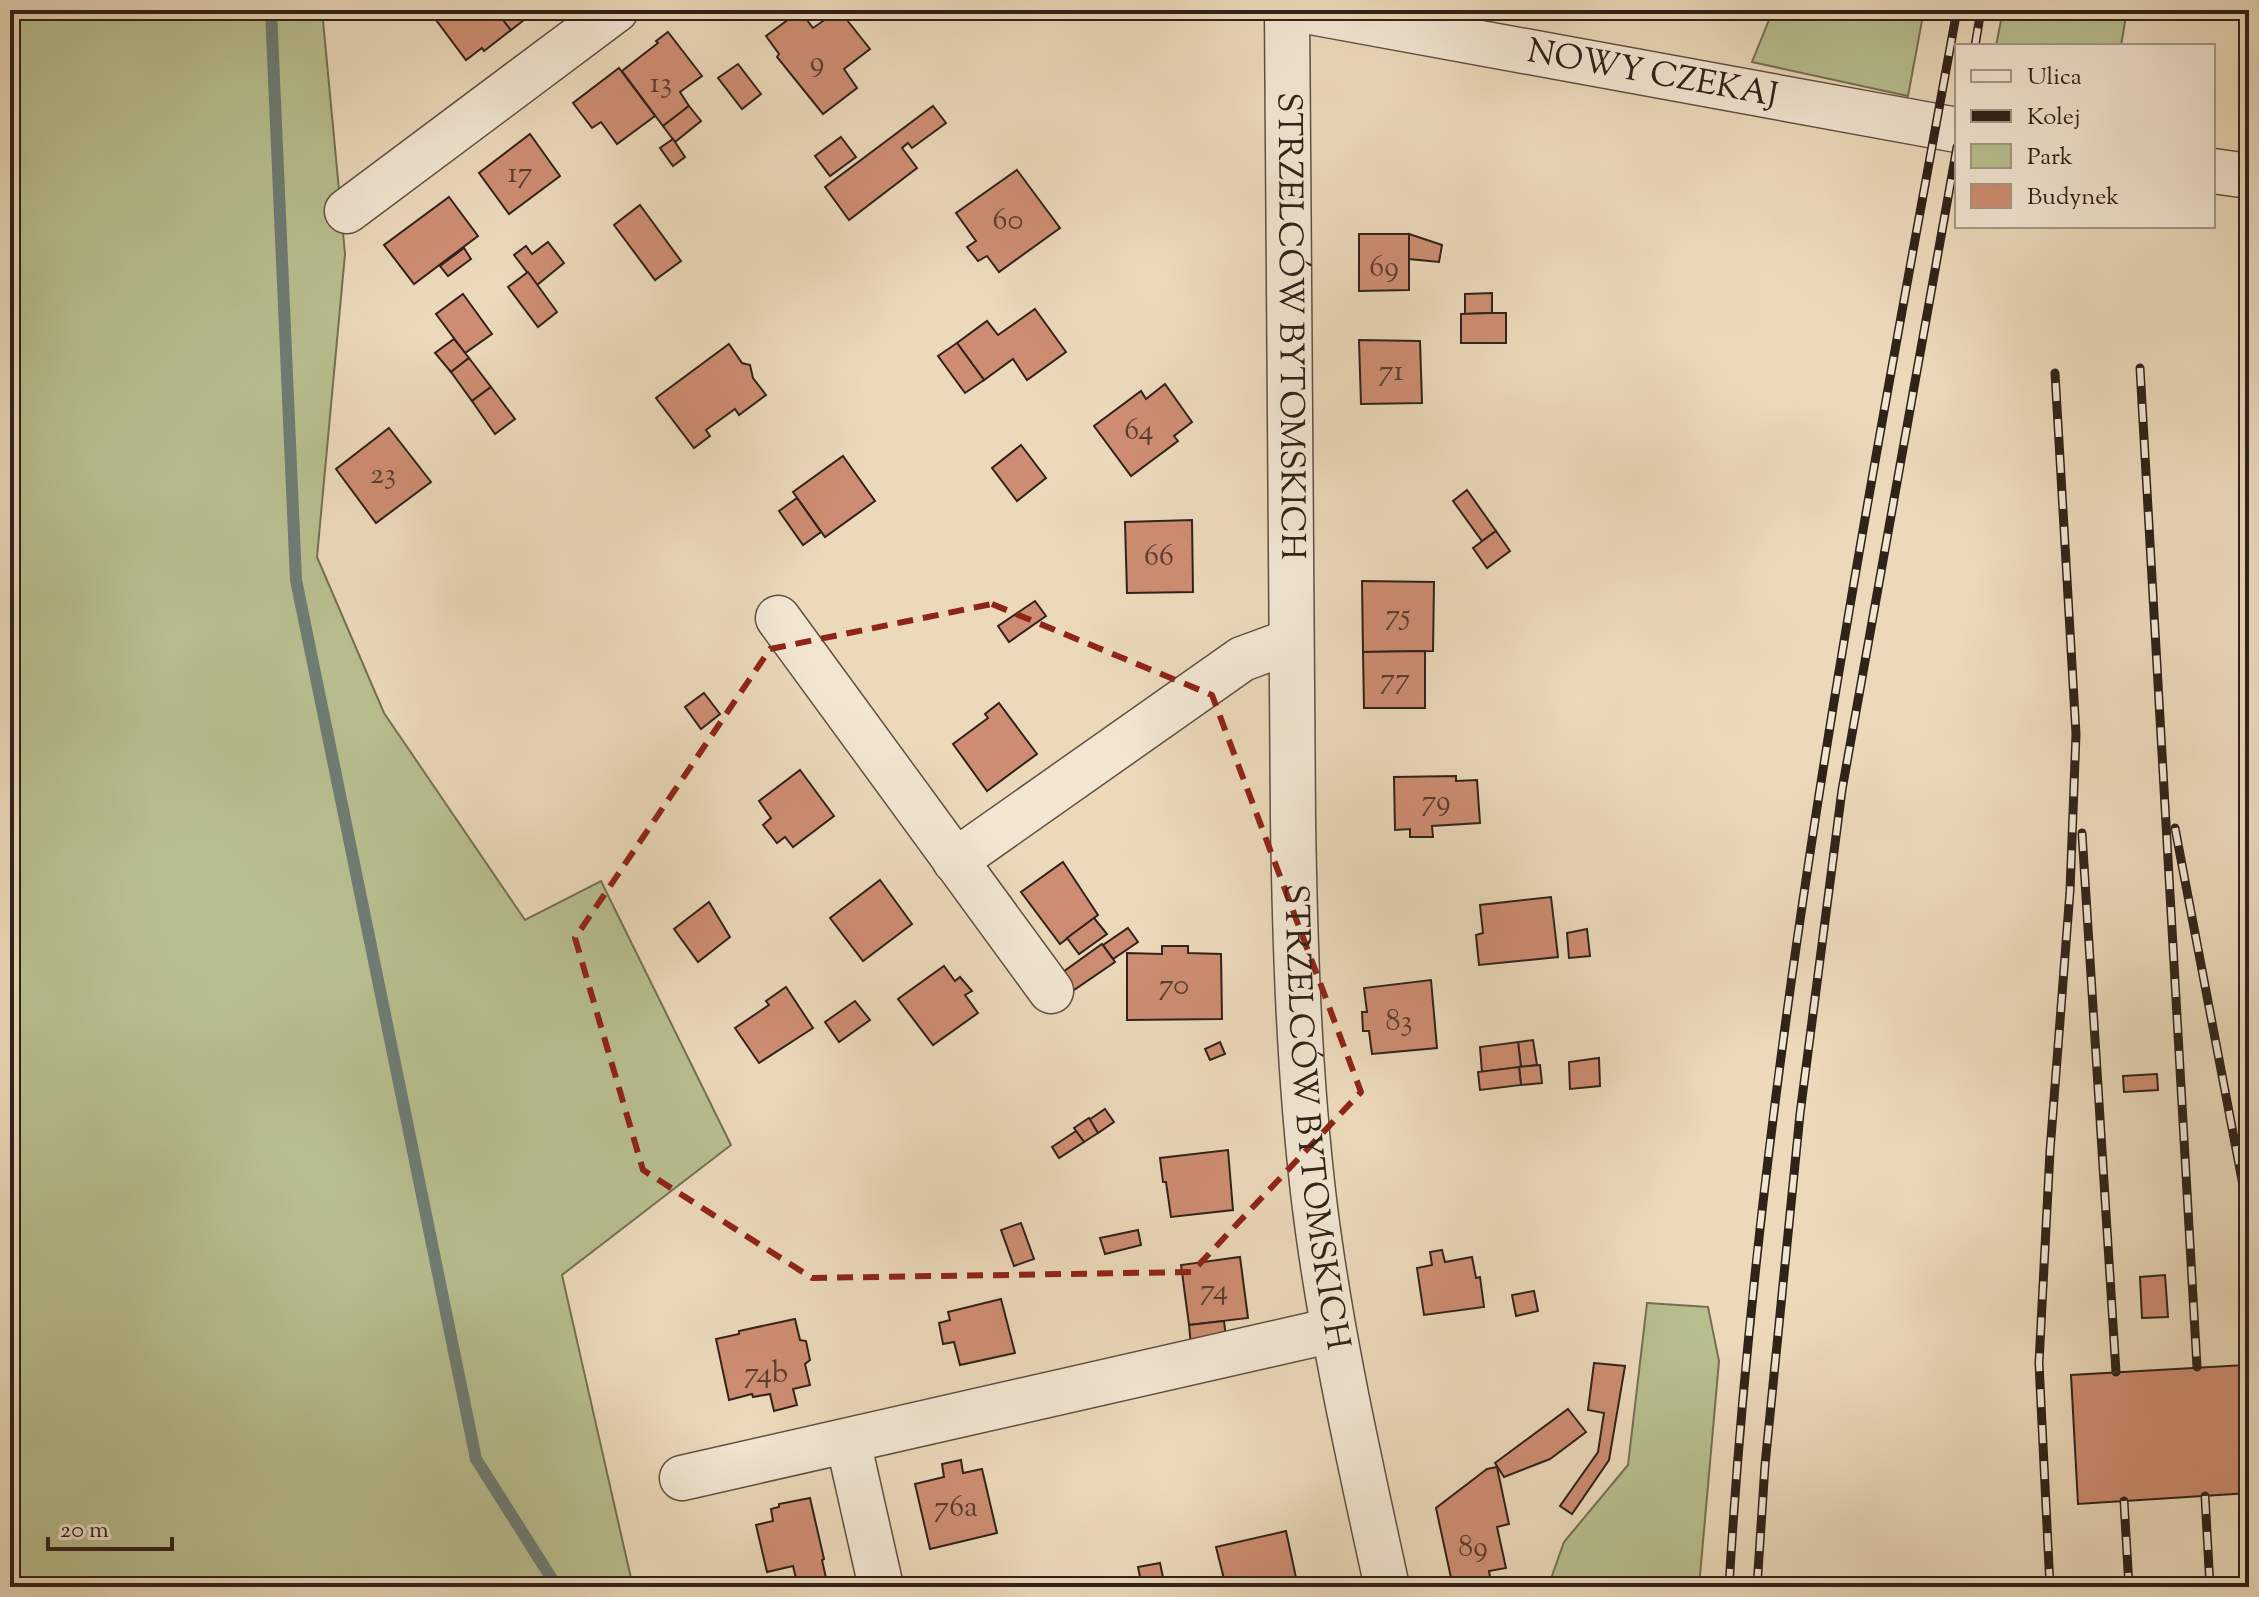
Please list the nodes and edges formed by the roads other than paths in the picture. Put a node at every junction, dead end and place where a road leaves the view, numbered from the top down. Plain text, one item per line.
1 (616, 10) edge
2 (1287, 10) edge
3 (1300, 10) edge
4 (1955, 130) edge
5 (2215, 171) edge
6 (2249, 176) edge
7 (347, 211) dead end
8 (778, 618) dead end
9 (1291, 641) junction
10 (955, 861) junction
11 (1051, 991) dead end
12 (1333, 1330) junction
13 (848, 1441) junction
14 (682, 1478) dead end
15 (881, 1587) edge
16 (1387, 1587) edge

1 - 7 street
2 - 9 street, STRZELCÓW BYTOMSKICH
3 - 4 street, NOWY CZEKAJ
5 - 6 street
8 - 10 street
9 - 10 street
9 - 12 street, STRZELCÓW BYTOMSKICH
10 - 11 street
12 - 13 street
12 - 16 street, STRZELCÓW BYTOMSKICH
13 - 14 street
13 - 15 street

